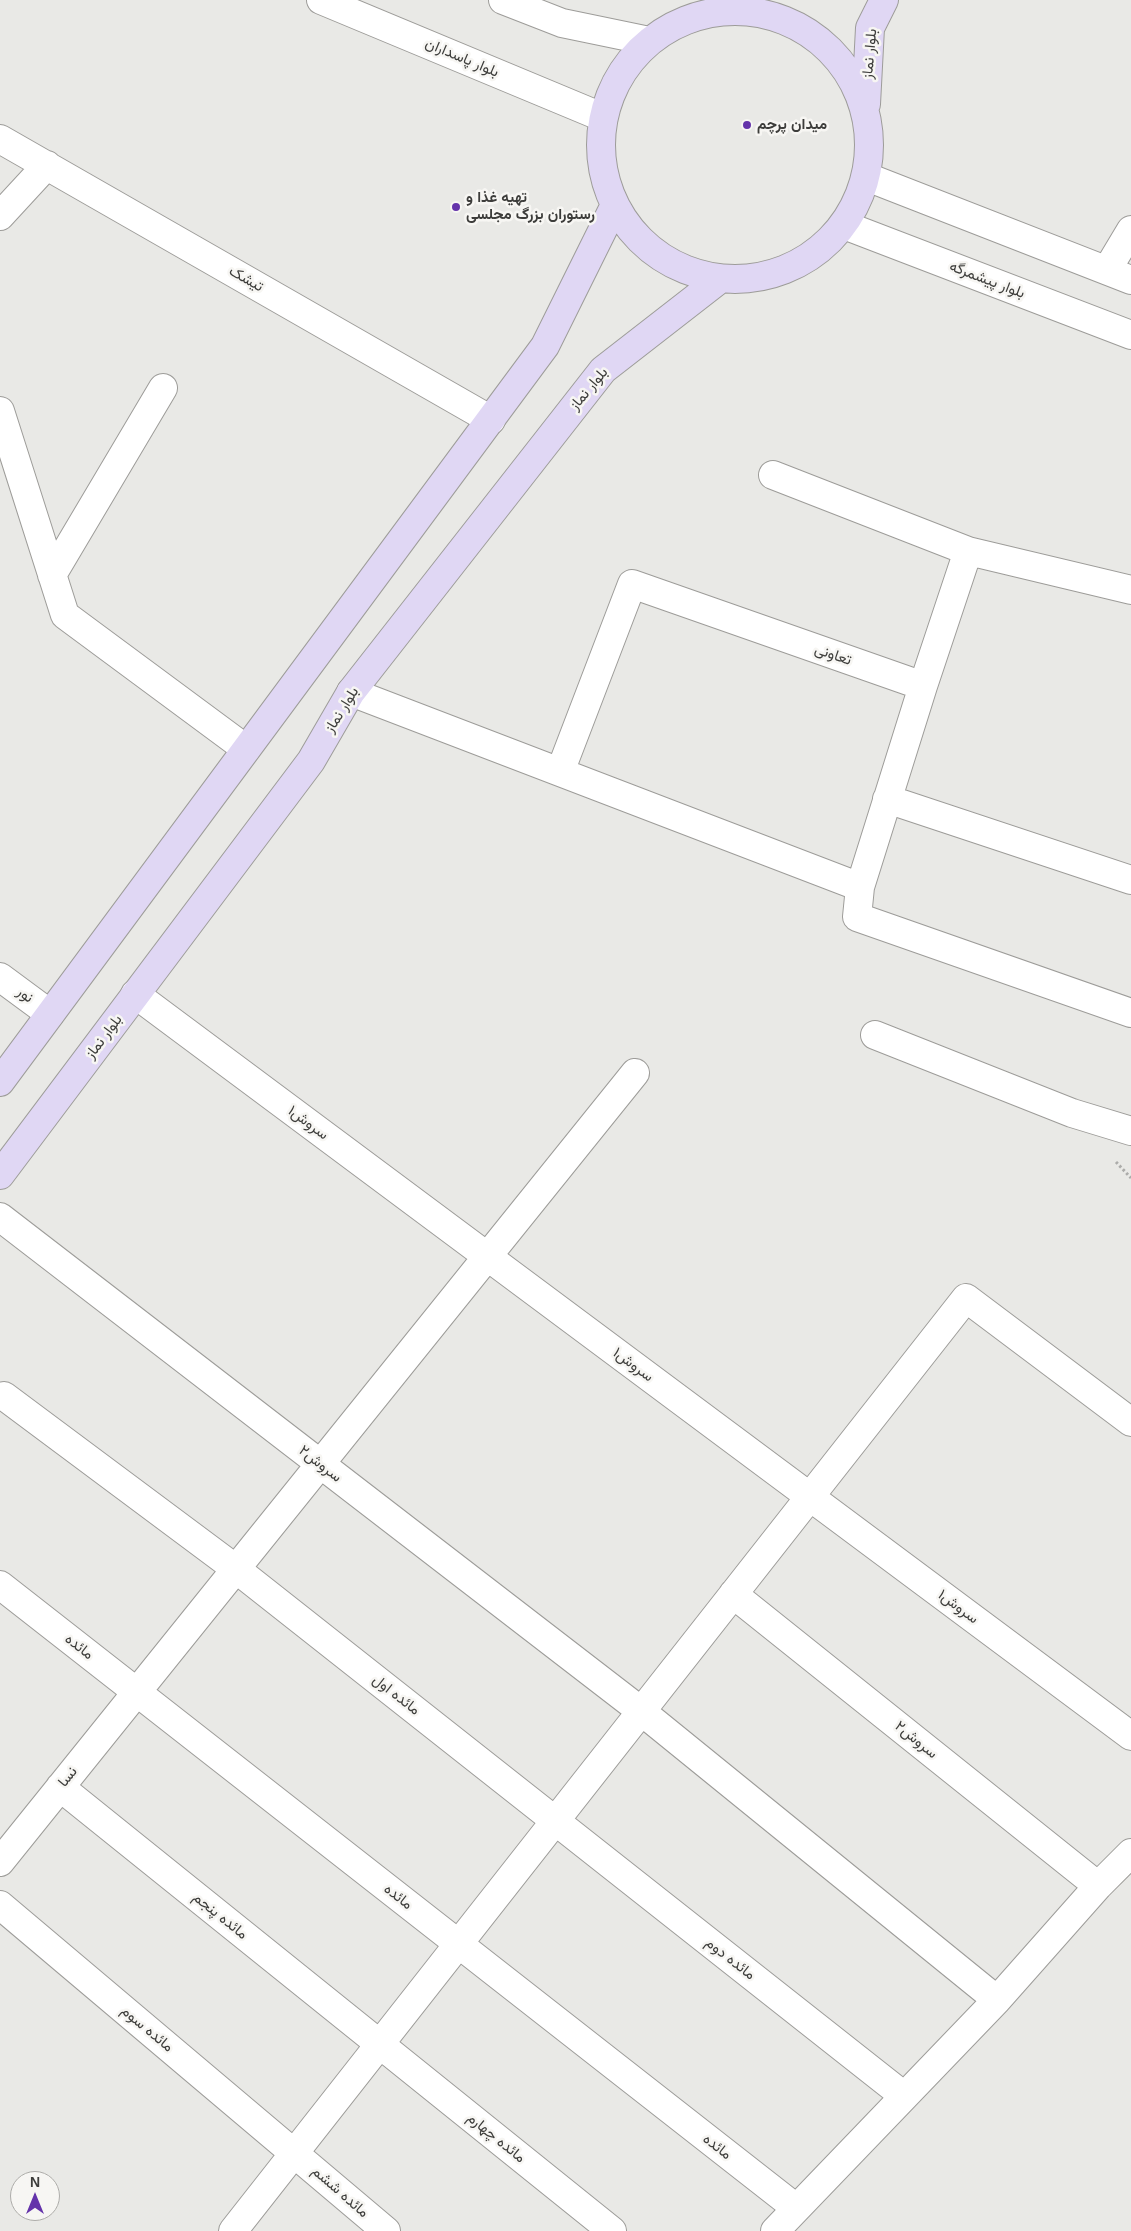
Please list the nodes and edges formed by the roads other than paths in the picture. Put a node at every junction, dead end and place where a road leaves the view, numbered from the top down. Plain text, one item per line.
1 (322, 0) edge
2 (503, 0) edge
3 (884, 0) edge
4 (763, 6) edge
5 (649, 41) junction
6 (866, 111) junction
7 (602, 118) junction
8 (0, 139) edge
9 (47, 164) junction
10 (867, 177) junction
11 (614, 207) junction
12 (0, 216) edge
13 (844, 225) junction
14 (1131, 230) edge
15 (1119, 275) edge
16 (720, 279) junction
17 (1131, 335) edge
18 (163, 388) dead end
19 (0, 411) edge
20 (491, 420) junction
21 (773, 476) dead end
22 (968, 551) junction
23 (52, 575) junction
24 (1131, 590) edge
25 (923, 686) junction
26 (351, 692) junction
27 (246, 749) junction
28 (560, 772) junction
29 (886, 799) junction
30 (1131, 880) edge
31 (860, 887) junction
32 (0, 977) edge
33 (135, 994) junction
34 (1131, 1013) edge
35 (50, 1014) junction
36 (875, 1035) dead end
37 (635, 1072) dead end
38 (0, 1082) edge
39 (1131, 1131) edge
40 (0, 1175) edge
41 (0, 1217) edge
42 (488, 1257) junction
43 (4, 1396) dead end
44 (1131, 1422) edge
45 (320, 1464) junction
46 (810, 1497) junction
47 (236, 1569) junction
48 (0, 1586) edge
49 (733, 1594) junction
50 (136, 1692) junction
51 (641, 1711) junction
52 (1131, 1736) edge
53 (60, 1787) junction
54 (555, 1821) junction
55 (1131, 1853) edge
56 (0, 1862) edge
57 (1098, 1886) junction
58 (0, 1905) edge
59 (458, 1945) junction
60 (997, 2000) junction
61 (380, 2044) junction
62 (904, 2096) junction
63 (294, 2153) junction
64 (796, 2208) junction
65 (233, 2231) edge
66 (386, 2231) edge
67 (612, 2231) edge
68 (775, 2231) edge

1 - 7 street, بلوار پاسداران
2 - 5 street
3 - 6 main road, بلوار نماز
4 - 5 main road
4 - 6 main road
5 - 7 main road
6 - 10 main road
7 - 11 main road
8 - 9 street, تیشک
9 - 12 street
9 - 20 street, تیشک
10 - 13 main road
10 - 15 street
11 - 16 main road
11 - 20 main road
13 - 16 main road
13 - 17 street, بلوار پیشمرگه
14 - 15 street
16 - 26 main road, بلوار نماز
18 - 23 street
19 - 23 street
20 - 27 main road
21 - 22 street
22 - 24 street
22 - 25 street
23 - 27 street
25 - 28 street, تعاونی
25 - 29 street
26 - 28 street
26 - 33 main road, بلوار نماز
27 - 35 main road
28 - 31 street
29 - 30 street
29 - 31 street
31 - 34 street
32 - 35 street, نور
33 - 40 main road, بلوار نماز
33 - 42 street, سروش۱
35 - 38 main road
36 - 39 street
37 - 42 street, نسا
41 - 45 street, سروش۲
42 - 45 street, نسا
42 - 46 street, سروش۱
43 - 47 street, مائده اول
44 - 46 street
45 - 47 street, نسا
45 - 51 street, سروش۲
46 - 49 street
46 - 52 street, سروش۱
47 - 50 street, نسا
47 - 54 street, مائده اول
48 - 50 street, مائده
49 - 51 street
49 - 57 street, سروش۲
50 - 53 street, نسا
50 - 59 street, مائده
51 - 54 street
51 - 60 street
53 - 56 street, نسا
53 - 61 street, مائده پنجم
54 - 59 street
54 - 62 street, مائده دوم
55 - 57 street
57 - 60 street
58 - 63 street, مائده سوم
59 - 61 street
59 - 64 street, مائده
60 - 62 street
61 - 63 street
61 - 67 street, مائده چهارم
62 - 64 street
63 - 65 street
63 - 66 street, مائده ششم
64 - 68 street

